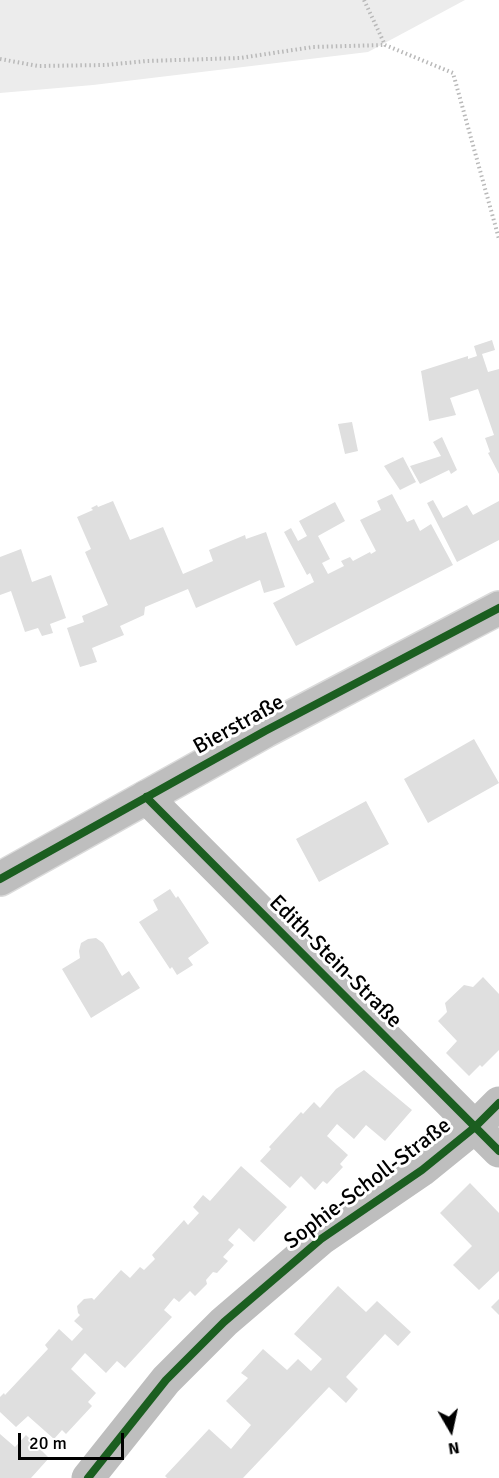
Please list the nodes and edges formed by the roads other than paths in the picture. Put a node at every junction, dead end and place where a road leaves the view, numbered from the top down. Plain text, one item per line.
1 (499, 608) edge
2 (146, 797) junction
3 (0, 879) edge
4 (499, 1103) edge
5 (475, 1127) junction
6 (499, 1151) edge
7 (88, 1478) edge

1 - 2 street, Bierstraße
2 - 3 street, Bierstraße
2 - 5 street, Edith-Stein-Straße
4 - 5 street, Sophie-Scholl-Straße
5 - 6 street, Edith-Stein-Straße
5 - 7 street, Sophie-Scholl-Straße

